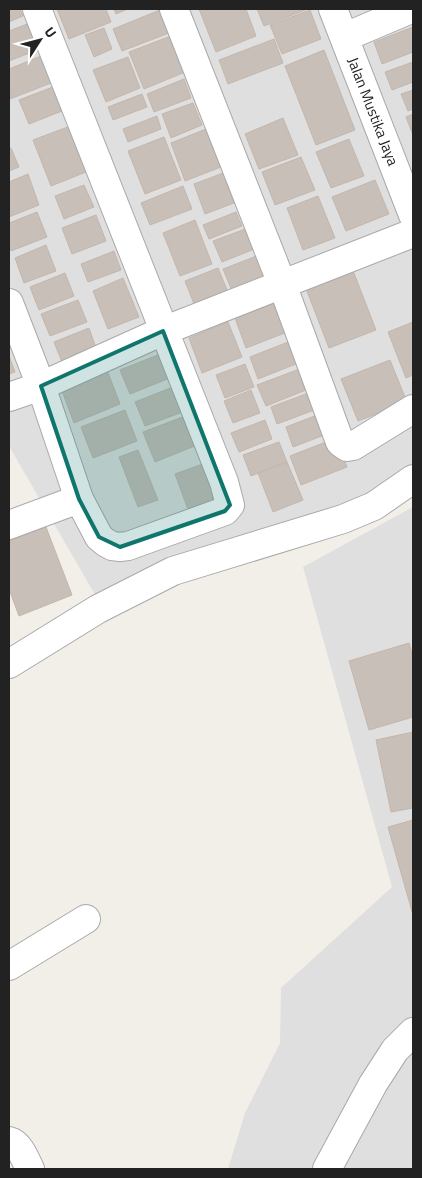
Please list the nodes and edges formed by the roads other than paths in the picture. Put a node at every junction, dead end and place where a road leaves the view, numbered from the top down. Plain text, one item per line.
1 (38, 9) edge
2 (174, 9) edge
3 (333, 9) edge
4 (410, 9) edge
5 (345, 37) junction
6 (413, 215) edge
7 (413, 233) edge
8 (282, 284) junction
9 (9, 303) edge
10 (163, 330) junction
11 (41, 386) junction
12 (9, 397) edge
13 (413, 409) edge
14 (413, 479) edge
15 (79, 499) junction
16 (9, 525) edge
17 (10, 661) edge
18 (86, 919) dead end
19 (9, 966) edge
20 (413, 1032) edge
21 (9, 1141) edge
22 (30, 1169) edge
23 (327, 1169) edge

1 - 10 street
2 - 8 street
3 - 5 street, Jalan Mustika Jaya
4 - 5 street
5 - 6 street, Jalan Mustika Jaya
7 - 8 street
8 - 10 street
8 - 13 street
9 - 11 street
10 - 11 street
10 - 15 street
11 - 12 street
11 - 15 street
14 - 17 street
15 - 16 street
18 - 19 street
20 - 23 street
21 - 22 street

